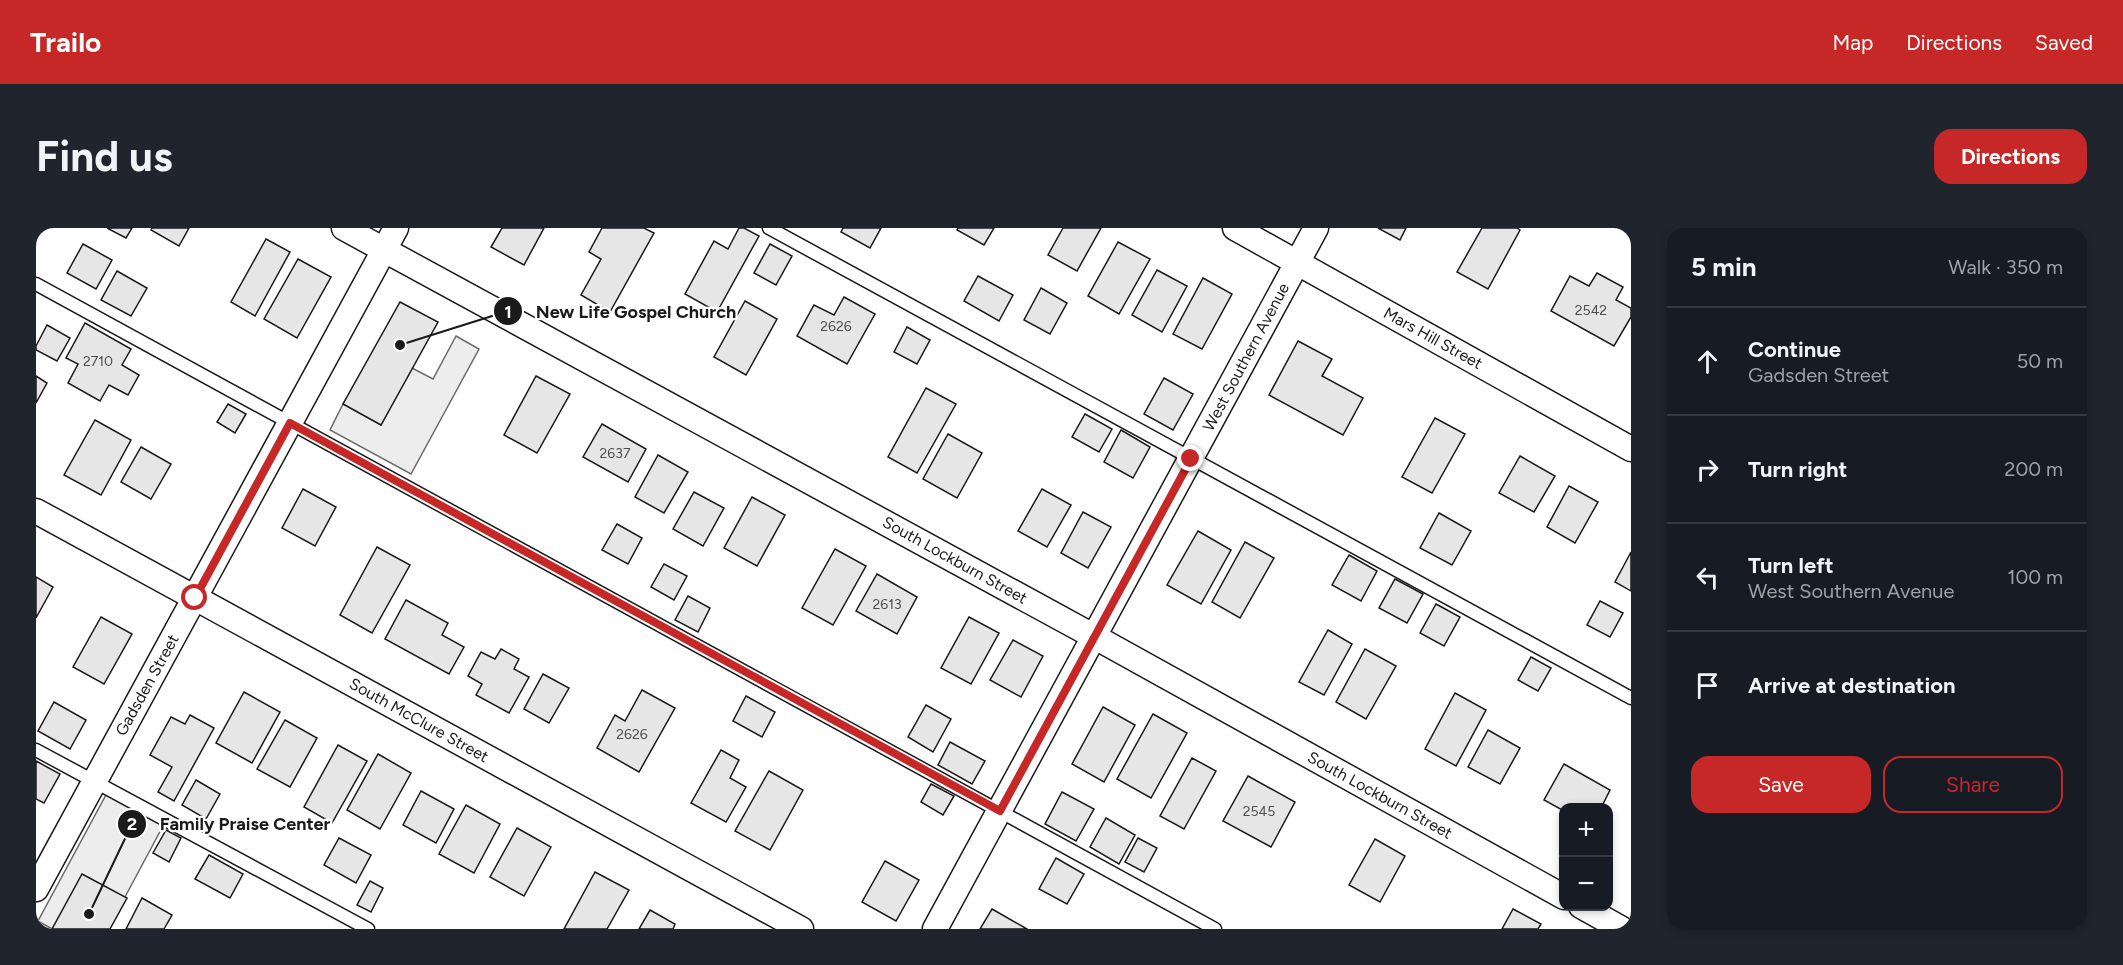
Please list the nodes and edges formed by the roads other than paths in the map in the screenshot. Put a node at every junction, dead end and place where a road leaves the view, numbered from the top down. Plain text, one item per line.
1 (344, 228) edge
2 (396, 228) edge
3 (769, 228) edge
4 (1235, 228) edge
5 (1316, 228) edge
6 (384, 250) junction
7 (1297, 262) junction
8 (36, 284) edge
9 (290, 423) junction
10 (1631, 449) edge
11 (1191, 459) junction
12 (36, 511) edge
13 (195, 598) junction
14 (1095, 637) junction
15 (1631, 698) edge
16 (36, 750) edge
17 (94, 782) junction
18 (1000, 811) junction
19 (36, 889) edge
20 (1559, 895) edge
21 (1590, 911) edge
22 (368, 929) edge
23 (801, 929) edge
24 (935, 929) edge
25 (1215, 929) edge
26 (1622, 929) edge

1 - 6 street, South Lockburn Street
2 - 6 street, Gadsden Street
3 - 11 lane
4 - 7 street, Mars Hill Street
5 - 7 street, West Southern Avenue
6 - 9 street, Gadsden Street
6 - 14 street, South Lockburn Street
7 - 10 street, Mars Hill Street
7 - 11 street, West Southern Avenue
8 - 9 lane
9 - 13 street, Gadsden Street
9 - 18 lane
11 - 14 street, West Southern Avenue
11 - 15 lane
12 - 13 street, South McClure Street
13 - 17 street, Gadsden Street
13 - 23 street, South McClure Street
14 - 18 street, West Southern Avenue
14 - 20 street, South Lockburn Street
16 - 17 lane
17 - 19 street, Gadsden Street
17 - 22 lane
18 - 24 street, West Southern Avenue
18 - 25 lane
21 - 26 street

